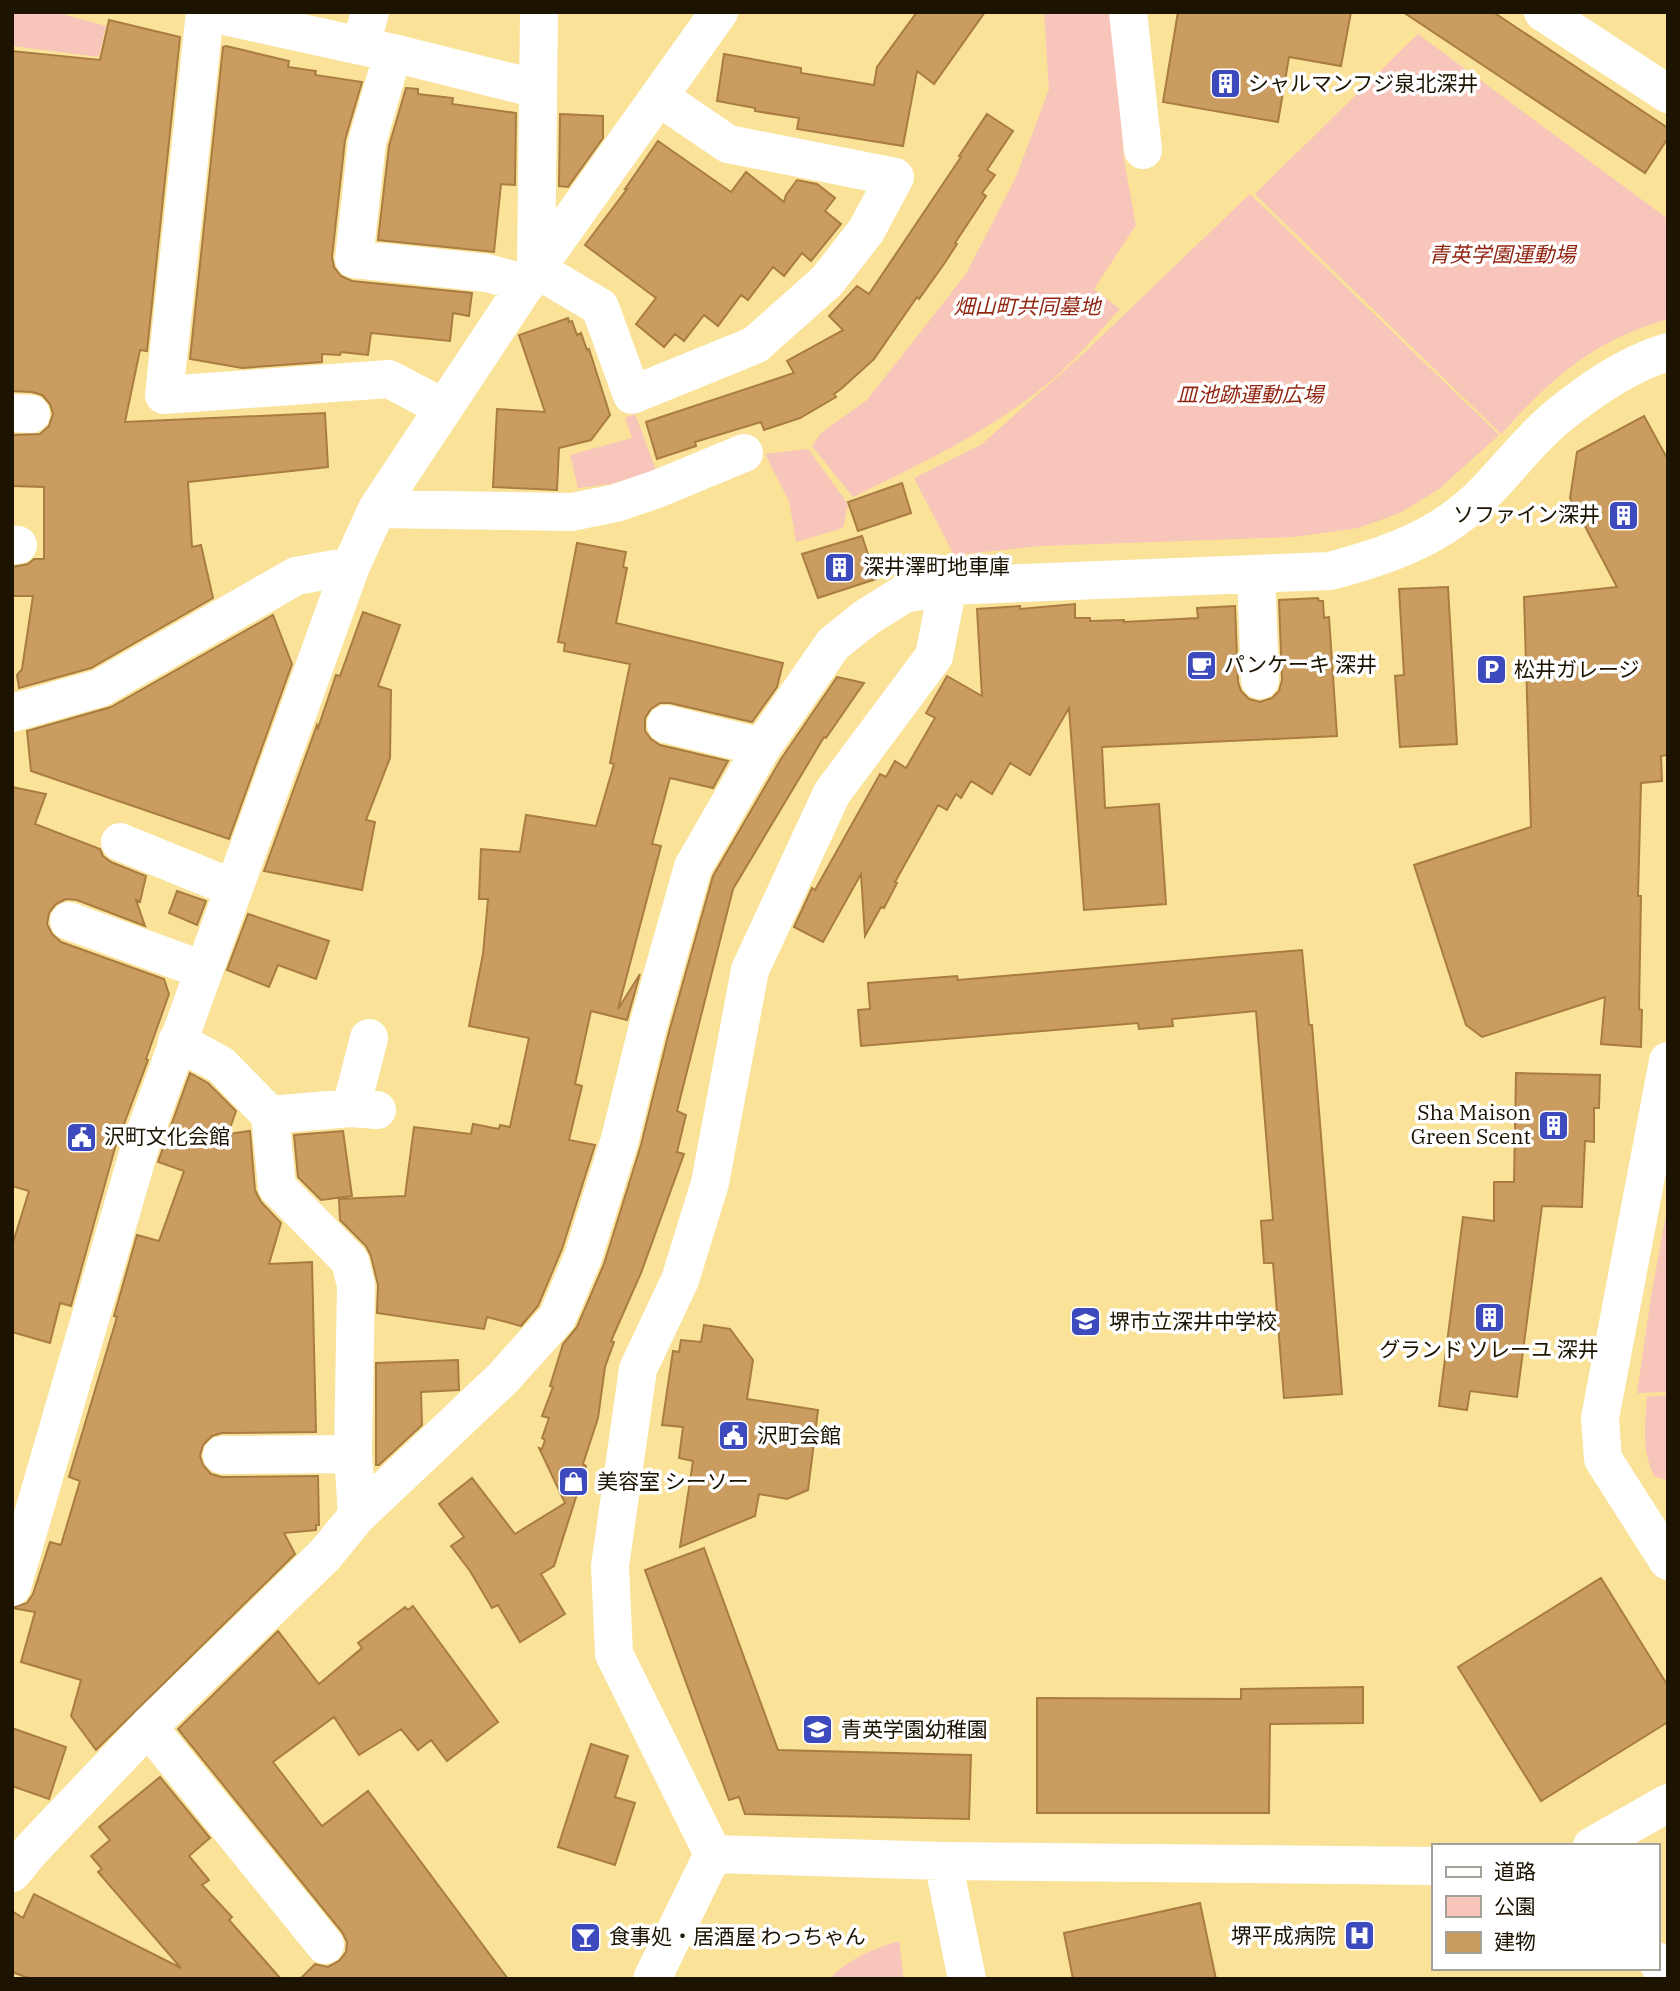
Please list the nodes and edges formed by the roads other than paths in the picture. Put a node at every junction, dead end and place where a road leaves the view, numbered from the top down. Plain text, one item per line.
1 (206, 12) edge
2 (539, 12) edge
3 (719, 12) edge
4 (1128, 12) edge
5 (1543, 12) edge
6 (375, 37) edge
7 (538, 89) junction
8 (1668, 94) edge
9 (659, 97) junction
10 (1143, 150) dead end
11 (531, 277) junction
12 (1668, 352) edge
13 (444, 408) junction
14 (744, 453) dead end
15 (377, 509) junction
16 (351, 566) junction
17 (1256, 574) junction
18 (948, 586) junction
19 (1260, 680) dead end
20 (12, 713) edge
21 (666, 724) dead end
22 (762, 747) junction
23 (120, 842) dead end
24 (233, 888) junction
25 (69, 921) dead end
26 (203, 970) junction
27 (369, 1038) dead end
28 (177, 1041) junction
29 (1668, 1061) edge
30 (270, 1115) junction
31 (353, 1454) junction
32 (222, 1455) dead end
33 (357, 1516) junction
34 (1656, 1517) edge
35 (1668, 1561) edge
36 (12, 1587) edge
37 (148, 1727) junction
38 (1668, 1804) edge
39 (1595, 1844) edge
40 (713, 1854) junction
41 (943, 1861) junction
42 (1432, 1866) edge
43 (12, 1873) edge
44 (326, 1945) dead end
45 (652, 1979) edge
46 (967, 1979) edge

1 - 6 street
1 - 13 street
2 - 7 street
3 - 9 street
4 - 10 street
5 - 8 street
6 - 7 street
6 - 11 street
7 - 11 street
9 - 11 street
9 - 11 street
11 - 13 street
12 - 17 street
13 - 15 street
14 - 15 street
15 - 16 street
16 - 20 street
16 - 24 street
17 - 18 street
17 - 19 street
18 - 22 street
18 - 40 street
21 - 22 street
22 - 33 street
23 - 24 street
24 - 26 street
25 - 26 street
26 - 28 street
27 - 30 street
28 - 30 street
28 - 36 street
29 - 34 street
30 - 31 street
31 - 32 street
31 - 33 street
33 - 37 street
34 - 35 street
37 - 43 street
37 - 44 street
38 - 39 street
40 - 41 street
40 - 45 street
41 - 42 street
41 - 46 street

